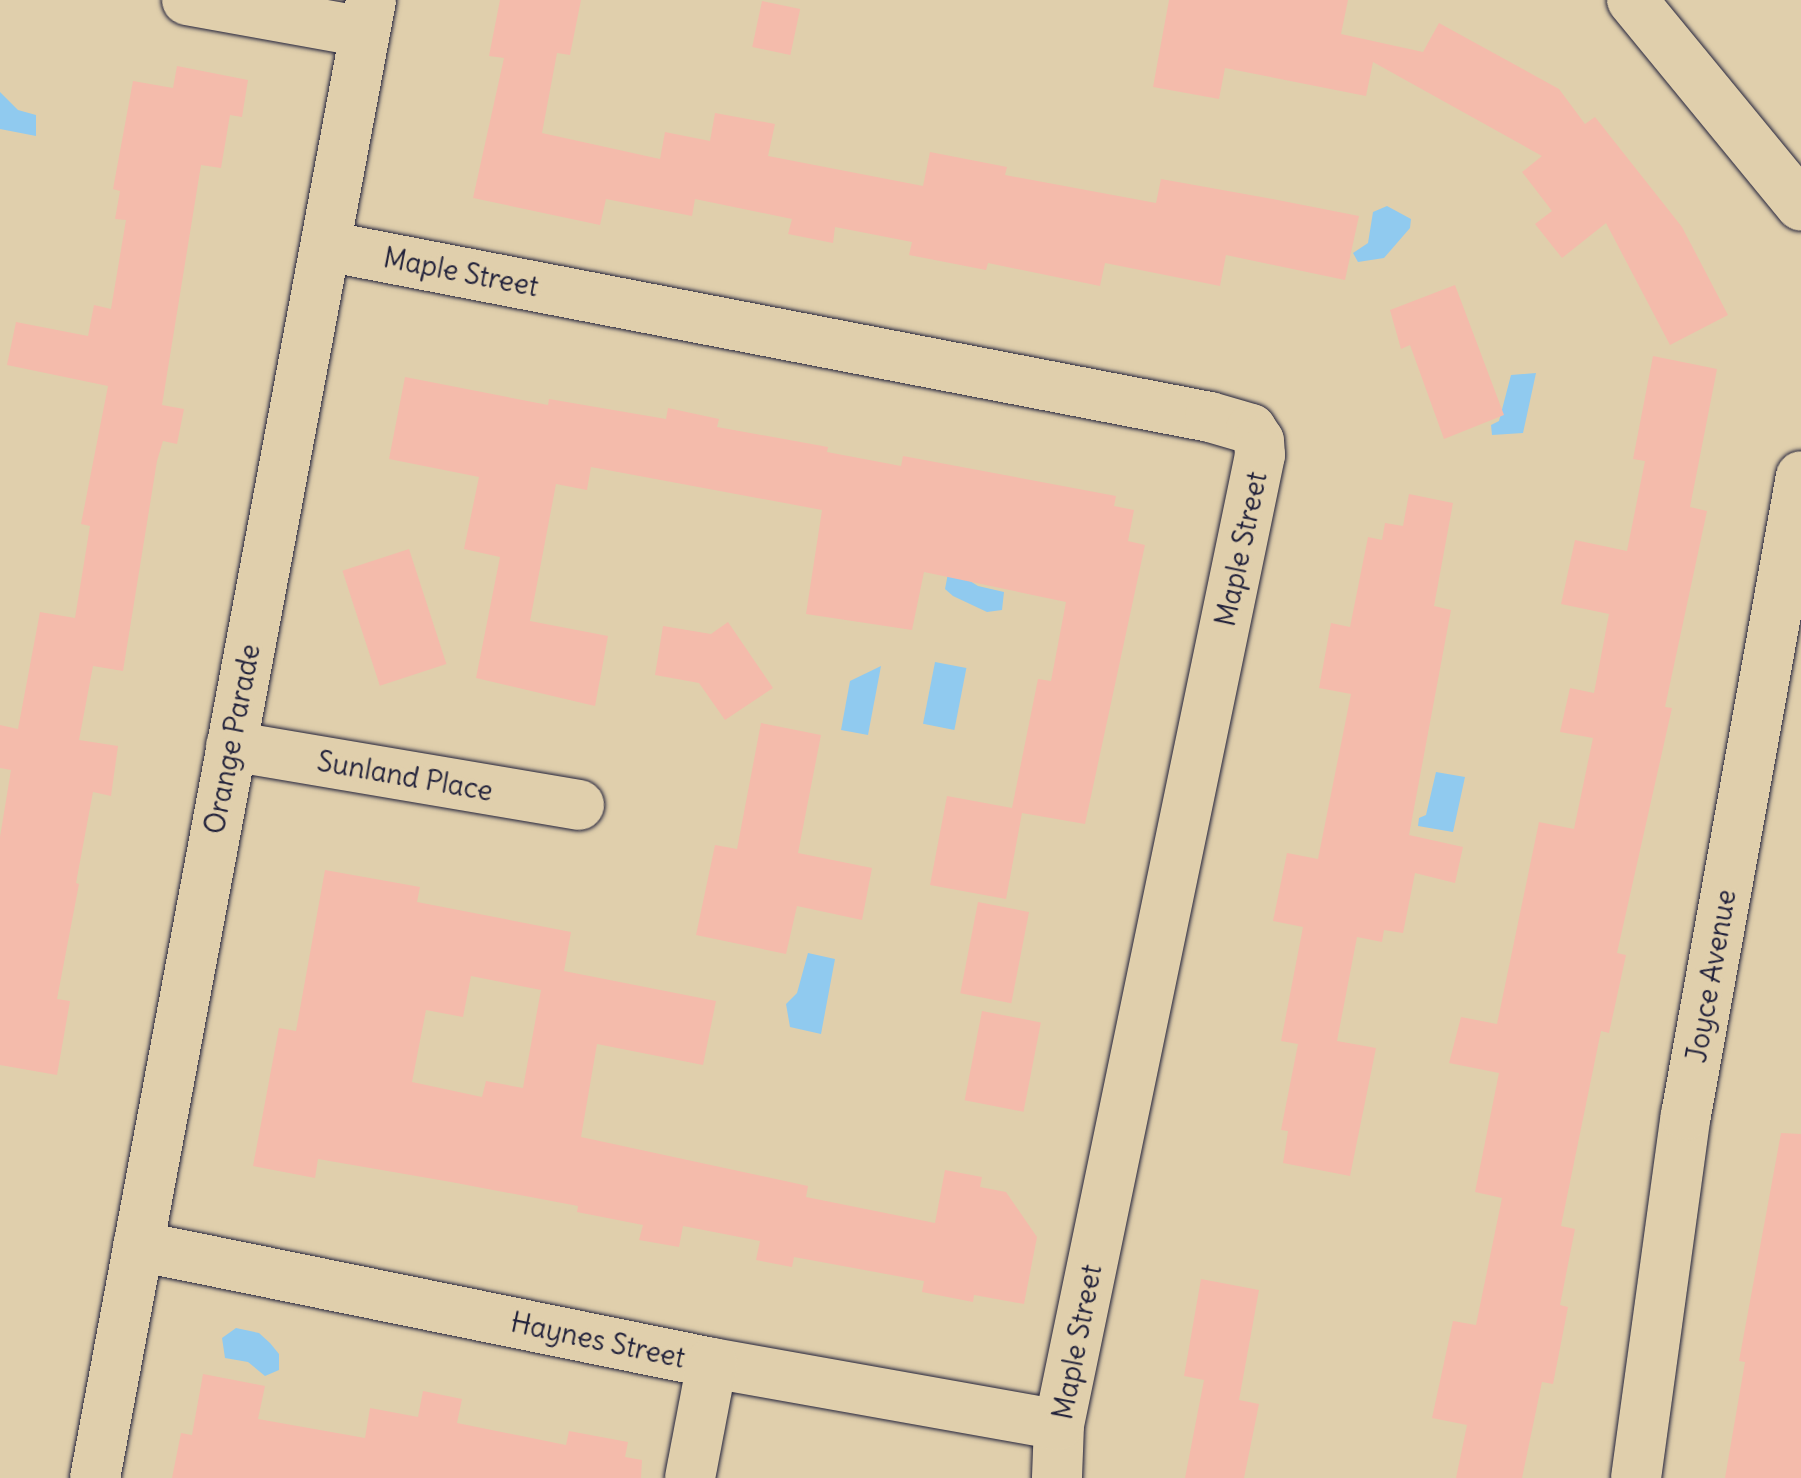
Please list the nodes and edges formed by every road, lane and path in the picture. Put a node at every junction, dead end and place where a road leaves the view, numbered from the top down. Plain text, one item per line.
1 (187, 0) edge
2 (1632, 0) edge
3 (368, 16) edge
4 (1801, 206) edge
5 (326, 246) junction
6 (1801, 476) edge
7 (1789, 607) edge
8 (231, 746) junction
9 (579, 806) dead end
10 (138, 1246) junction
11 (712, 1363) junction
12 (1059, 1425) junction
13 (96, 1478) edge
14 (690, 1478) edge
15 (1057, 1478) edge
16 (1636, 1478) edge

1 - 3 street
2 - 4 street
3 - 5 street, Orange Parade
5 - 8 street, Orange Parade
5 - 12 street, Maple Street
6 - 7 street, Joyce Avenue
7 - 16 street, Joyce Avenue
8 - 9 street, Sunland Place
8 - 10 street, Orange Parade
10 - 11 street, Haynes Street
10 - 13 street, Orange Parade
11 - 12 street, Haynes Street
11 - 14 street
12 - 15 street, Maple Street

